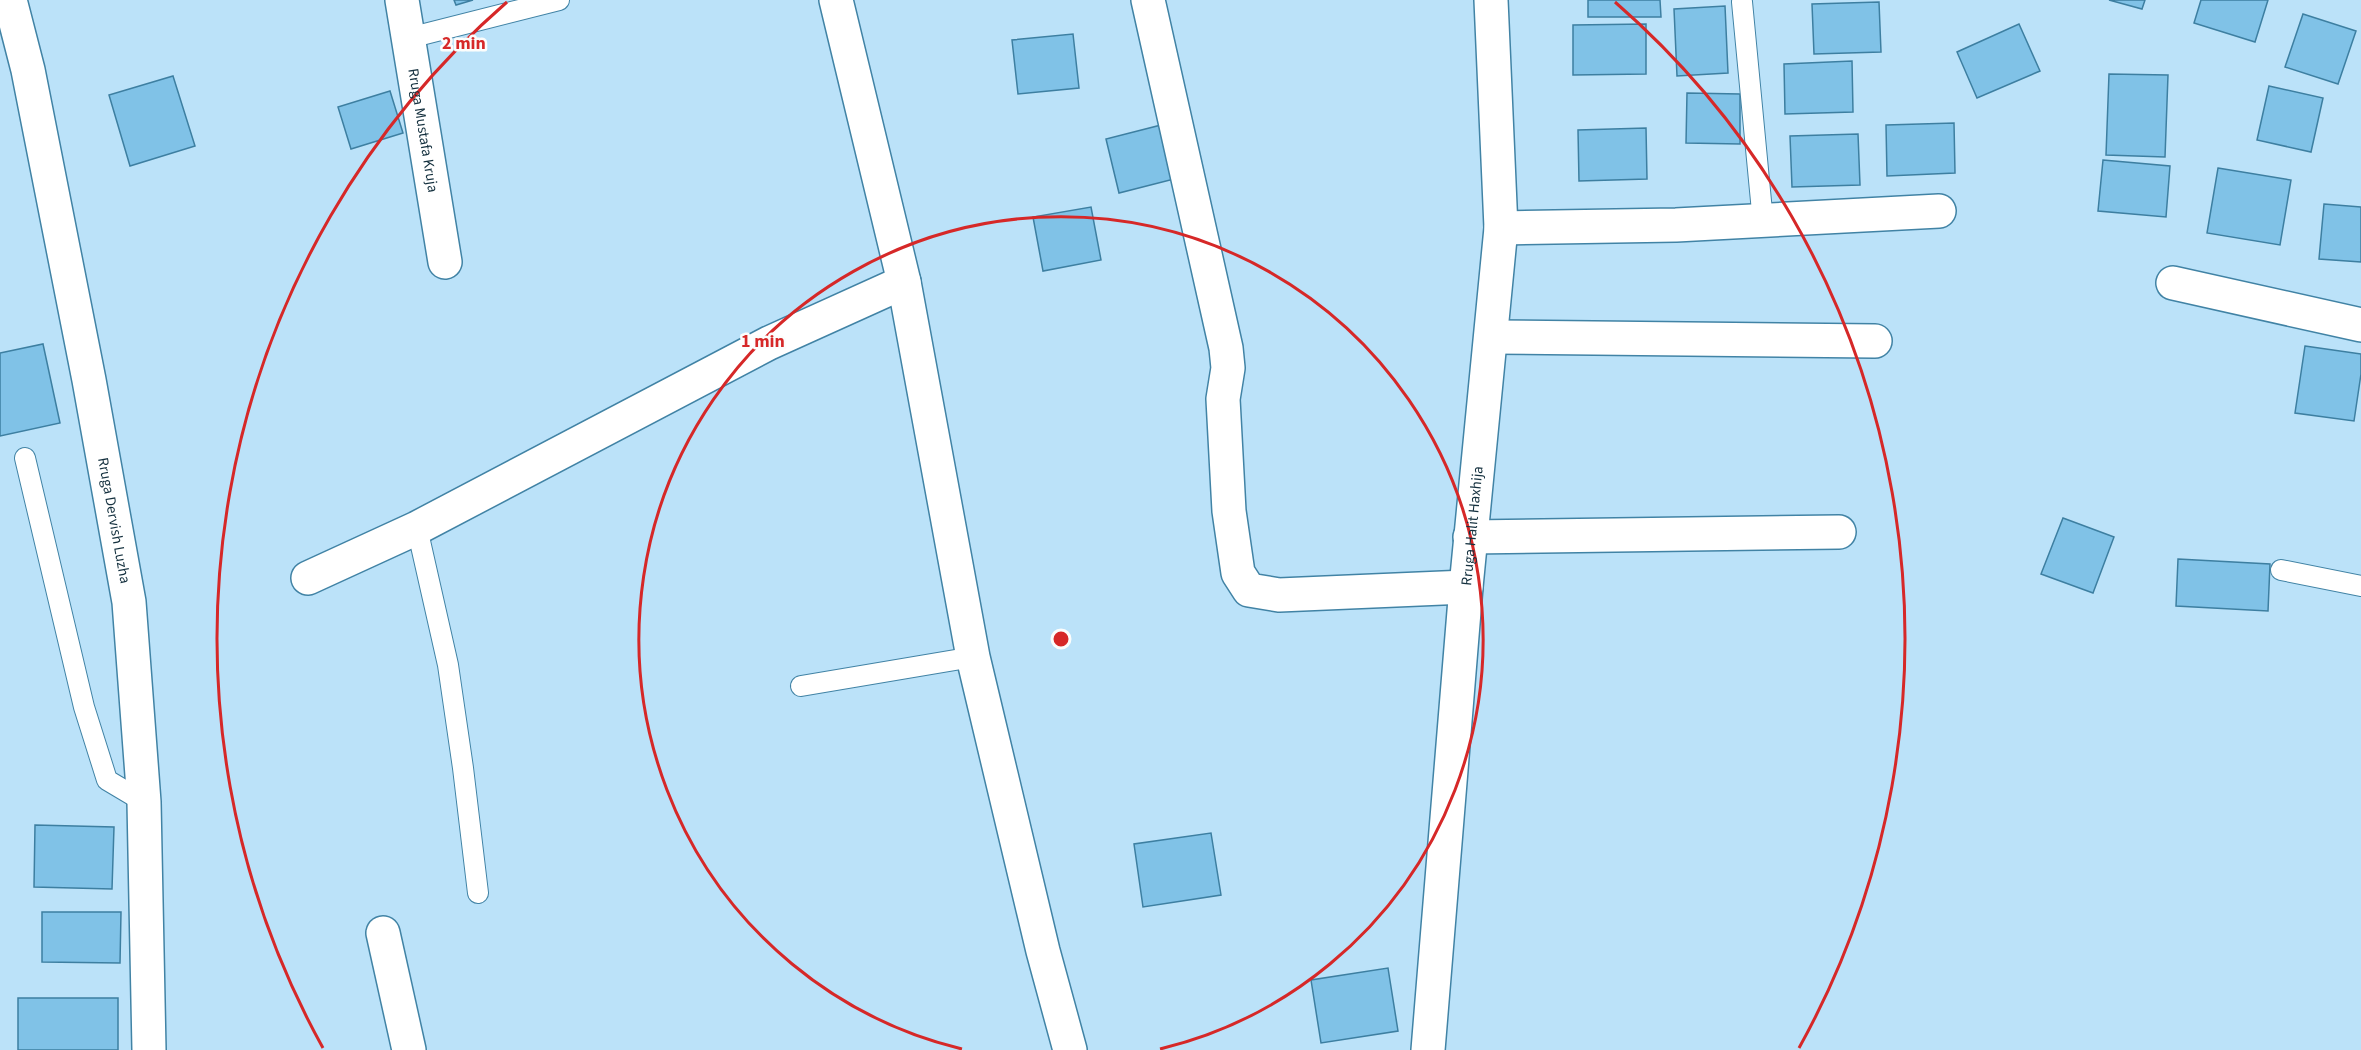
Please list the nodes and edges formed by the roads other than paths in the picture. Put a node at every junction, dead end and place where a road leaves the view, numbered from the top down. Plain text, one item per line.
1 (10, 0) edge
2 (402, 0) edge
3 (559, 0) edge
4 (836, 0) edge
5 (1148, 0) edge
6 (1491, 0) edge
7 (1742, 2) dead end
8 (409, 38) junction
9 (1939, 211) dead end
10 (1762, 222) junction
11 (1501, 228) junction
12 (444, 262) dead end
13 (904, 282) junction
14 (2173, 283) dead end
15 (2361, 325) edge
16 (1492, 337) junction
17 (1875, 341) dead end
18 (25, 458) dead end
19 (417, 528) junction
20 (1839, 532) dead end
21 (1470, 537) junction
22 (2282, 570) dead end
23 (308, 578) dead end
24 (2361, 586) edge
25 (1466, 587) junction
26 (973, 657) junction
27 (801, 686) dead end
28 (144, 802) junction
29 (478, 893) dead end
30 (383, 933) dead end
31 (149, 1050) edge
32 (409, 1050) edge
33 (1070, 1050) edge
34 (1428, 1050) edge

1 - 28 street, Rruga Dervish Luzha
2 - 8 street, Rruga Mustafa Kruja
3 - 8 lane
4 - 13 street
5 - 25 street
6 - 11 street, Rruga Halit Haxhija
7 - 10 lane
8 - 12 street, Rruga Mustafa Kruja
9 - 10 street
10 - 11 street
11 - 16 street, Rruga Halit Haxhija
13 - 19 street
13 - 26 street
14 - 15 street
16 - 17 street
16 - 21 street, Rruga Halit Haxhija
18 - 28 lane
19 - 23 street
19 - 29 lane
20 - 21 street
21 - 25 street, Rruga Halit Haxhija
22 - 24 lane
25 - 34 street, Rruga Halit Haxhija
26 - 27 lane
26 - 33 street
28 - 31 street, Rruga Dervish Luzha
30 - 32 street

